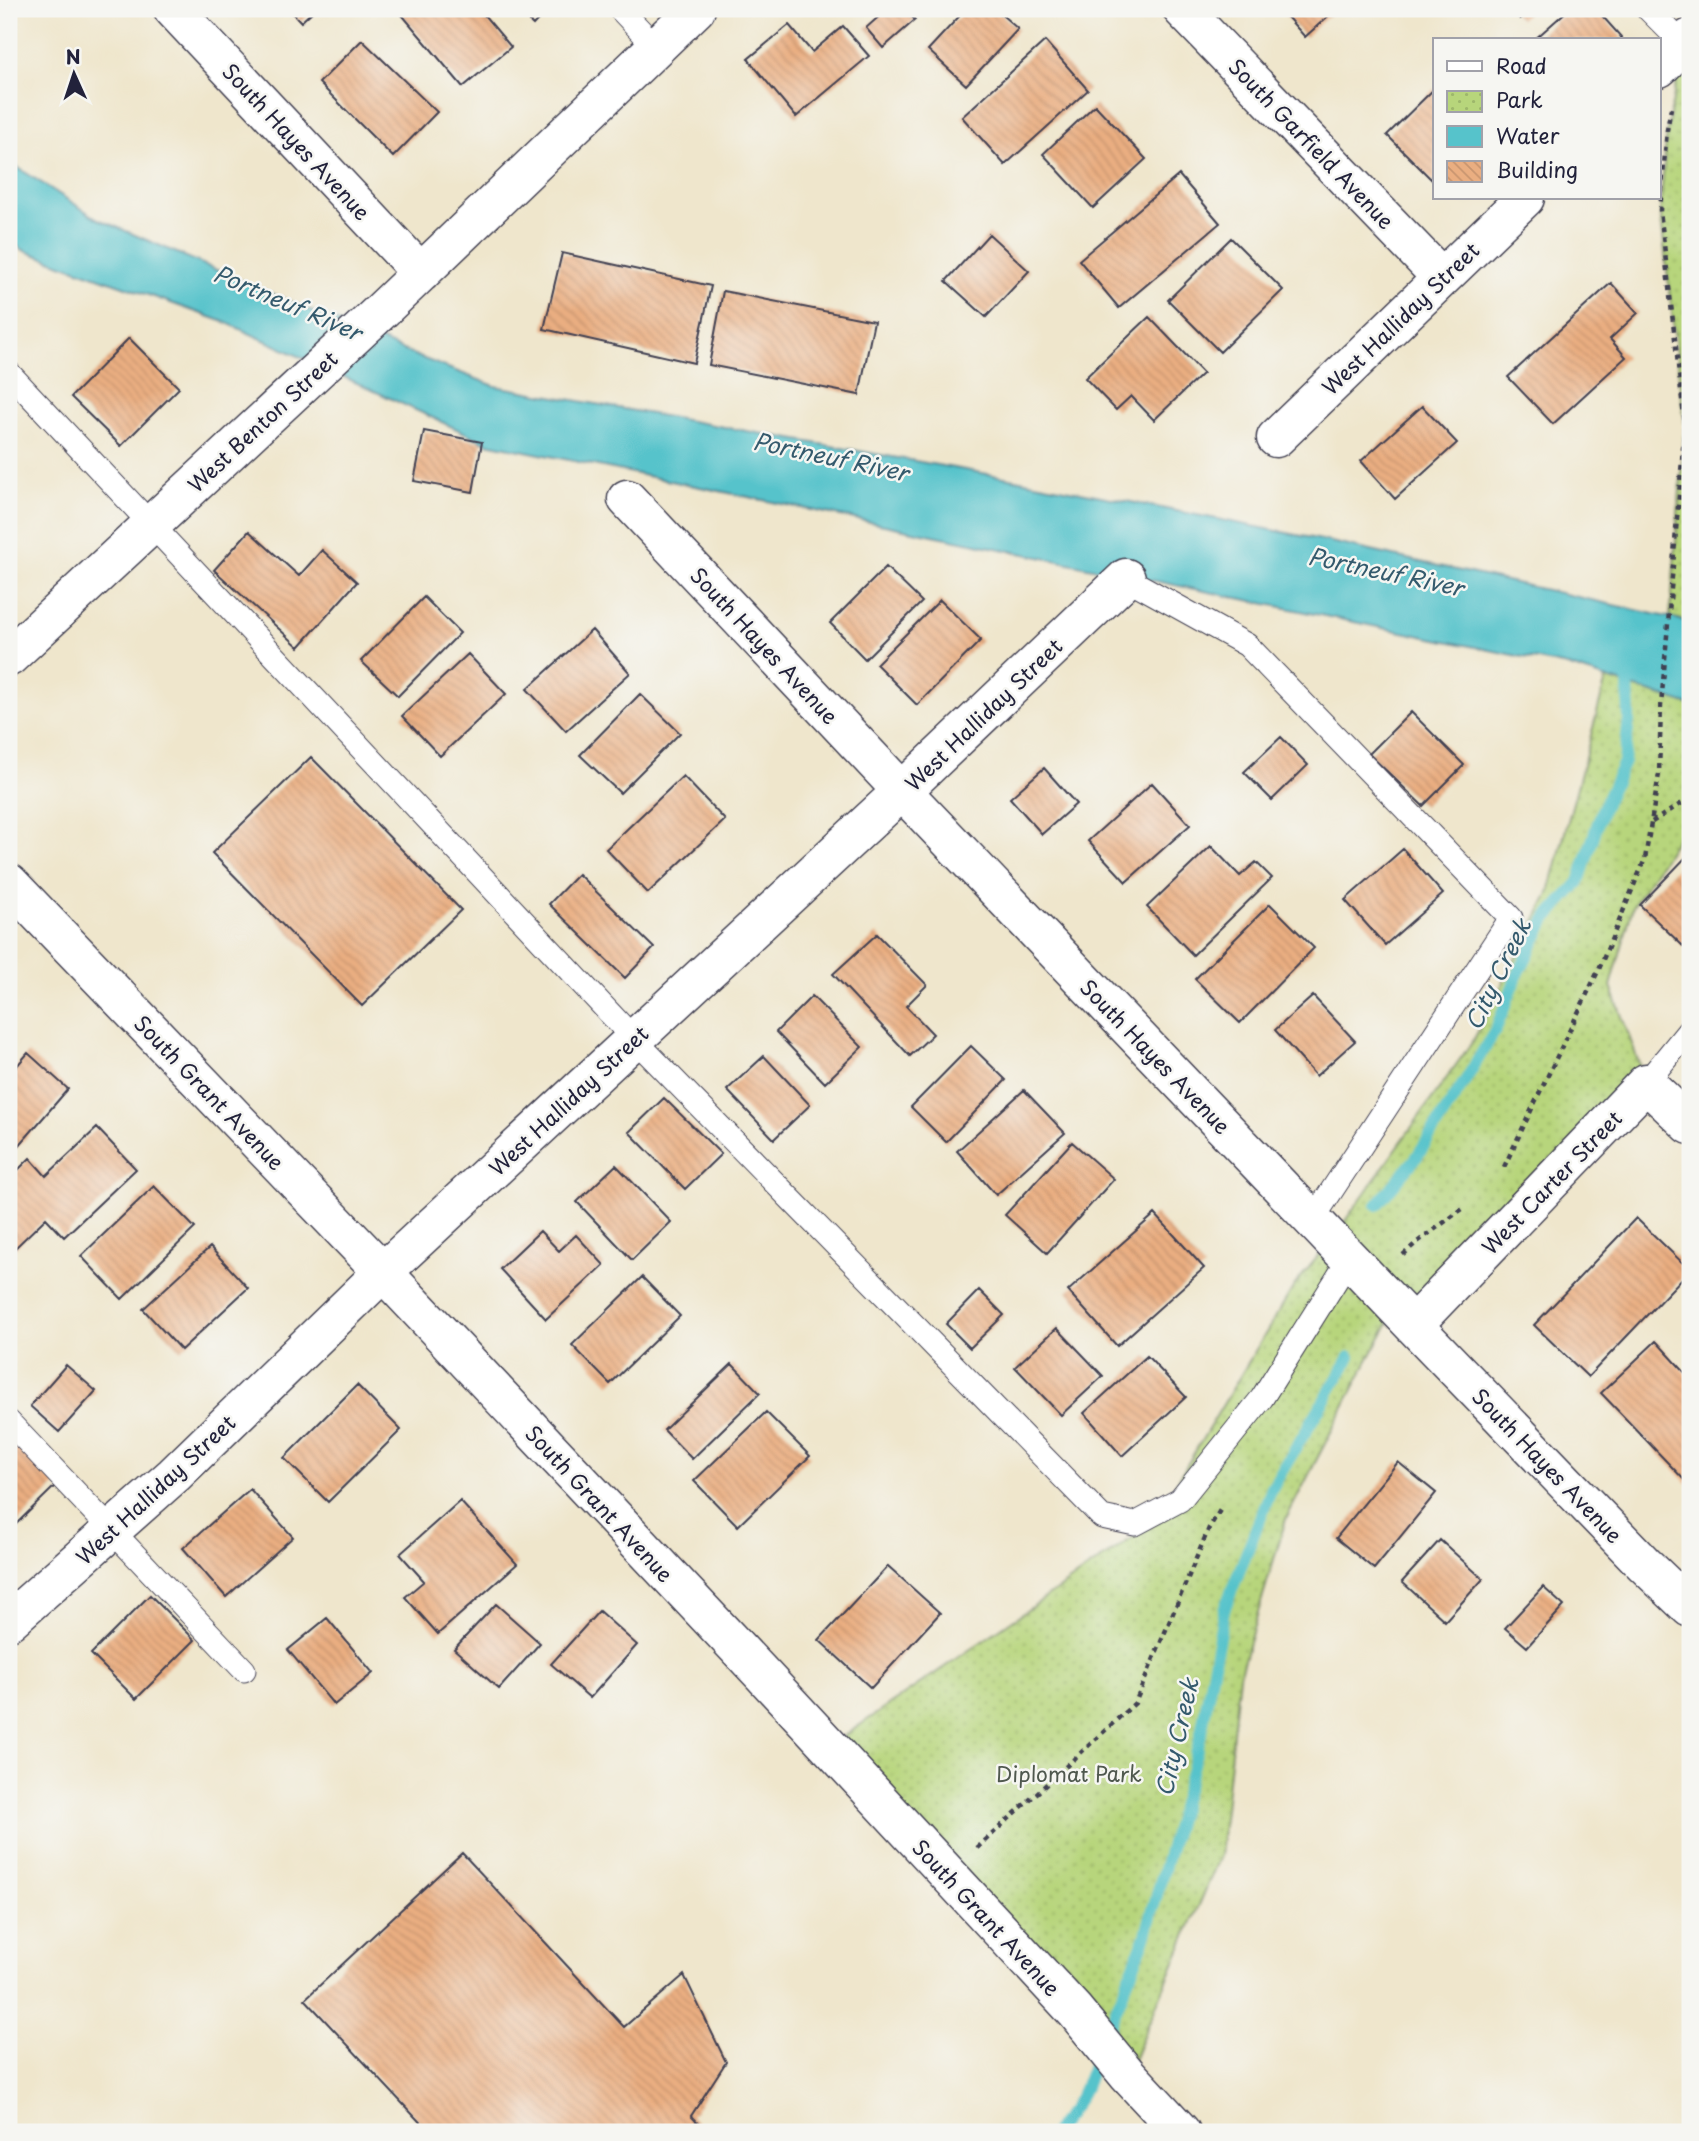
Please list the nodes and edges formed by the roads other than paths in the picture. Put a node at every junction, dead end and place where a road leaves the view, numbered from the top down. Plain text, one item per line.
1 (173, 9) edge
2 (620, 9) edge
3 (696, 9) edge
4 (1182, 9) edge
5 (1648, 9) edge
6 (656, 47) junction
7 (1681, 50) edge
8 (1523, 200) edge
9 (421, 273) junction
10 (1442, 278) junction
11 (9, 373) edge
12 (1276, 438) dead end
13 (627, 499) dead end
14 (151, 524) junction
15 (1126, 578) joint
16 (9, 657) edge
17 (902, 791) junction
18 (9, 883) edge
19 (1690, 1029) edge
20 (634, 1039) junction
21 (1646, 1083) junction
22 (1690, 1125) edge
23 (1313, 1219) junction
24 (1362, 1271) junction
25 (383, 1272) junction
26 (1413, 1325) junction
27 (9, 1422) edge
28 (112, 1530) junction
29 (1690, 1608) edge
30 (9, 1621) edge
31 (244, 1670) dead end
32 (1181, 2132) edge

1 - 9 street, South Hayes Avenue
2 - 6 lane
3 - 6 street, West Benton Street
4 - 10 street, South Garfield Avenue
5 - 7 lane
6 - 9 street, West Benton Street
8 - 10 street, West Halliday Street
9 - 14 street, West Benton Street
10 - 12 street, West Halliday Street
11 - 14 lane
13 - 17 street, South Hayes Avenue
14 - 16 street, West Benton Street
14 - 20 lane
15 - 17 street, West Halliday Street
15 - 23 lane
17 - 20 street, West Halliday Street
17 - 23 street, South Hayes Avenue
18 - 25 street, South Grant Avenue
19 - 21 lane
20 - 24 lane
20 - 25 street, West Halliday Street
21 - 22 street
21 - 26 street, West Carter Street
23 - 24 street, South Hayes Avenue
24 - 26 street, South Hayes Avenue
25 - 28 street, West Halliday Street
25 - 32 street, South Grant Avenue
26 - 29 street, South Hayes Avenue
27 - 28 lane
28 - 30 street, West Halliday Street
28 - 31 lane

